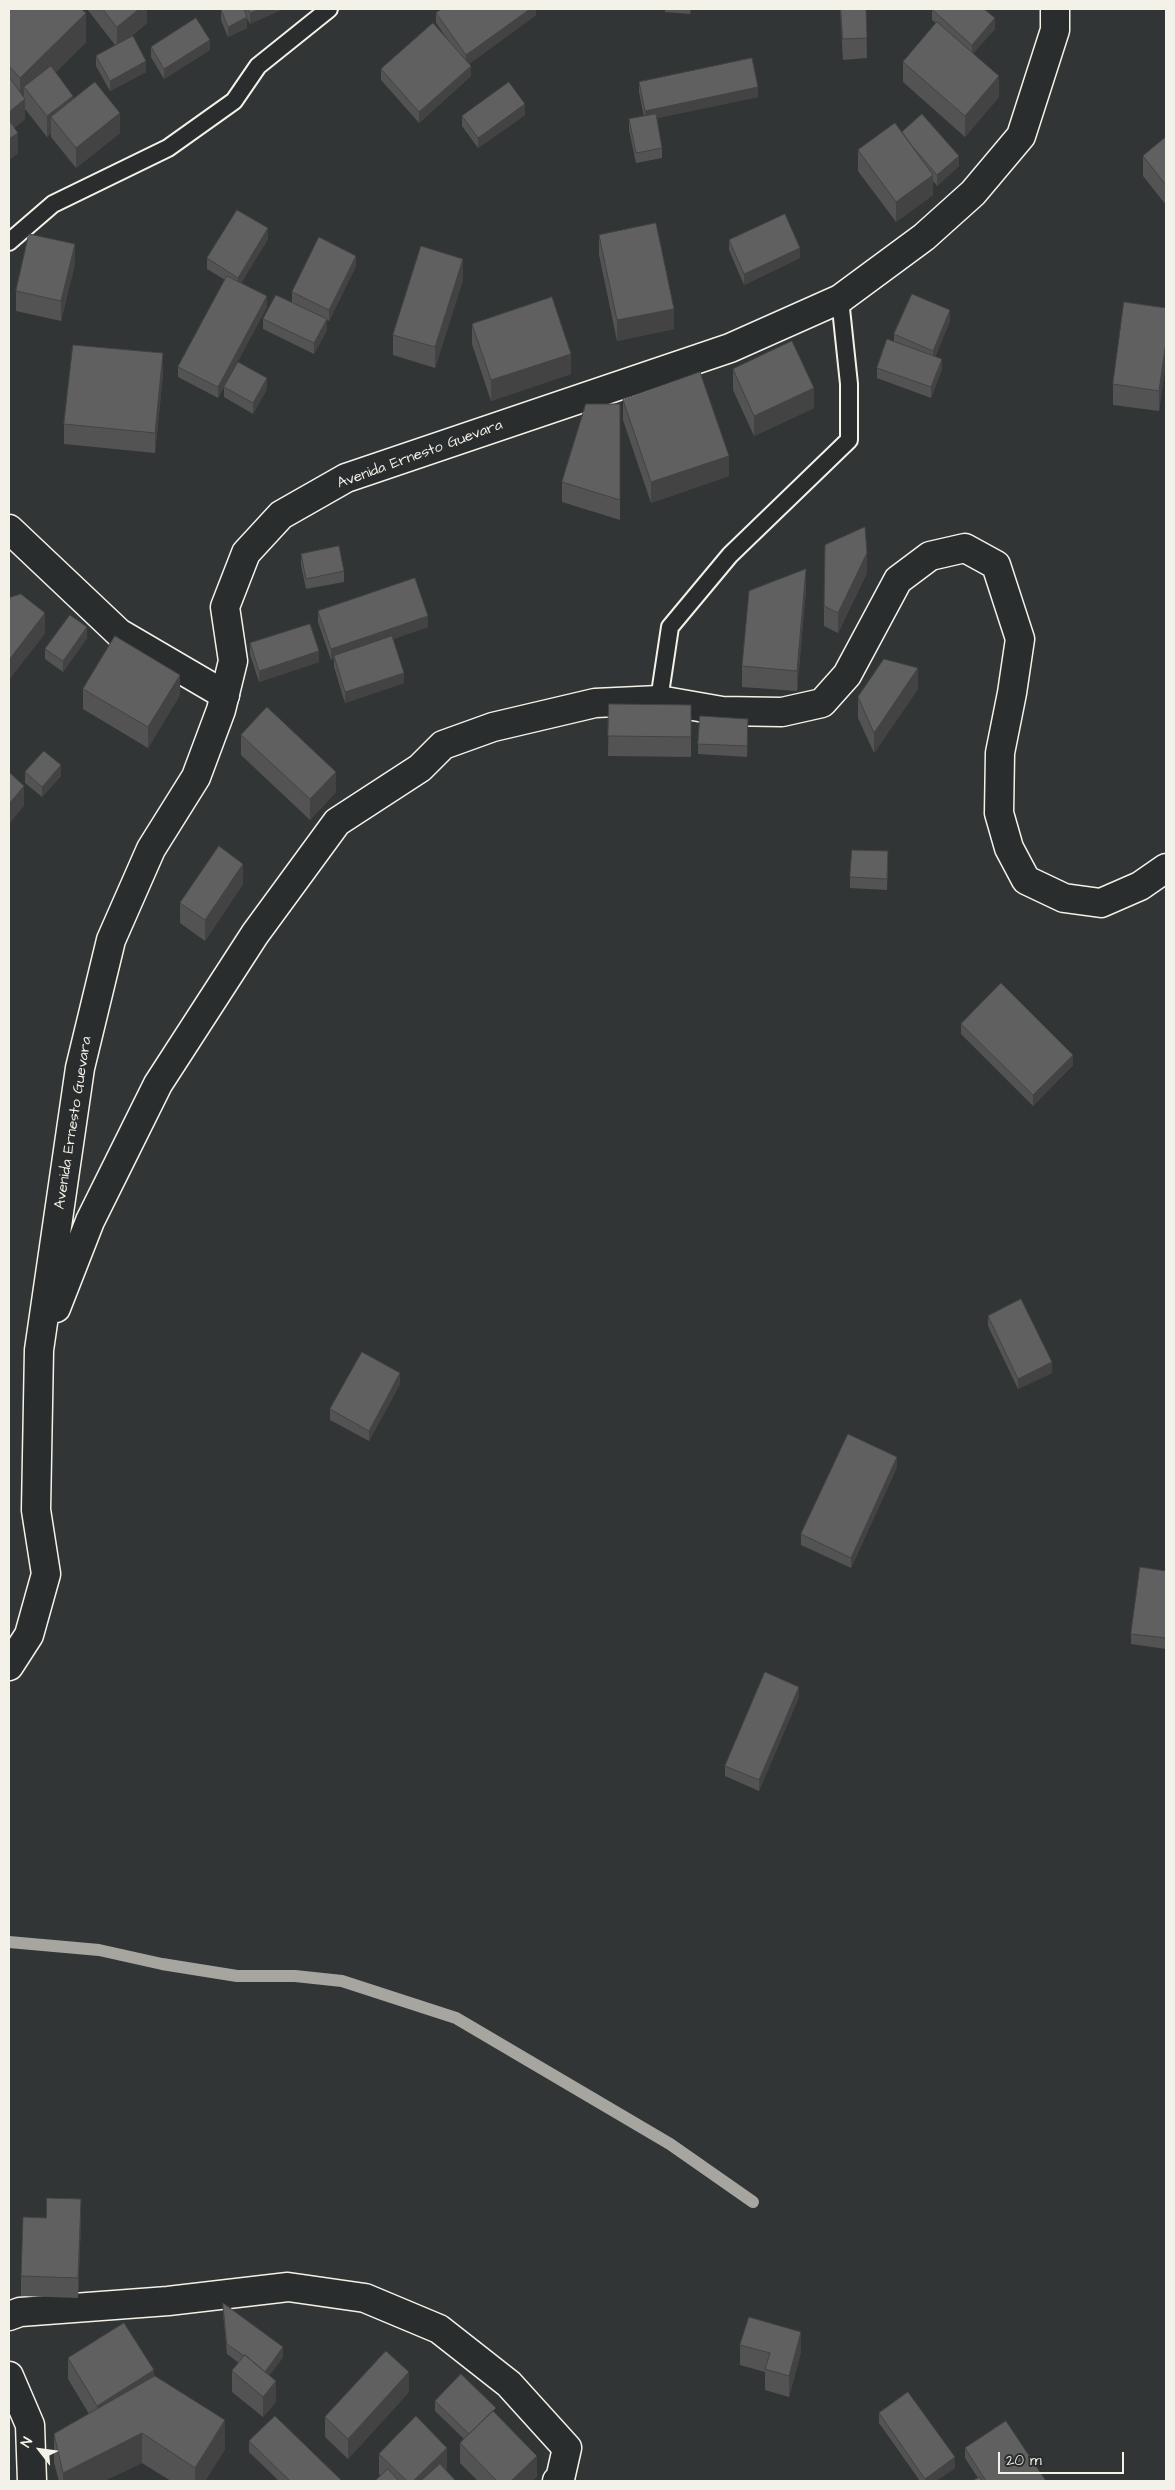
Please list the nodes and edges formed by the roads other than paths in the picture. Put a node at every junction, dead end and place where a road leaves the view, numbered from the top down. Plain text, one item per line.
1 (329, 9) edge
2 (1055, 9) edge
3 (9, 242) edge
4 (840, 299) junction
5 (9, 529) edge
6 (225, 695) junction
7 (659, 700) junction
8 (1166, 868) edge
9 (39, 1350) junction
10 (9, 1666) edge
11 (9, 2316) edge
12 (9, 2376) edge
13 (32, 2481) edge
14 (557, 2481) edge

1 - 3 lane
2 - 4 street, Avenida Ernesto Guevara
4 - 6 street, Avenida Ernesto Guevara
4 - 7 lane
5 - 6 street
6 - 9 street, Avenida Ernesto Guevara
7 - 8 street
7 - 9 street
9 - 10 street, Avenida Ernesto Guevara
11 - 14 street
12 - 13 street

